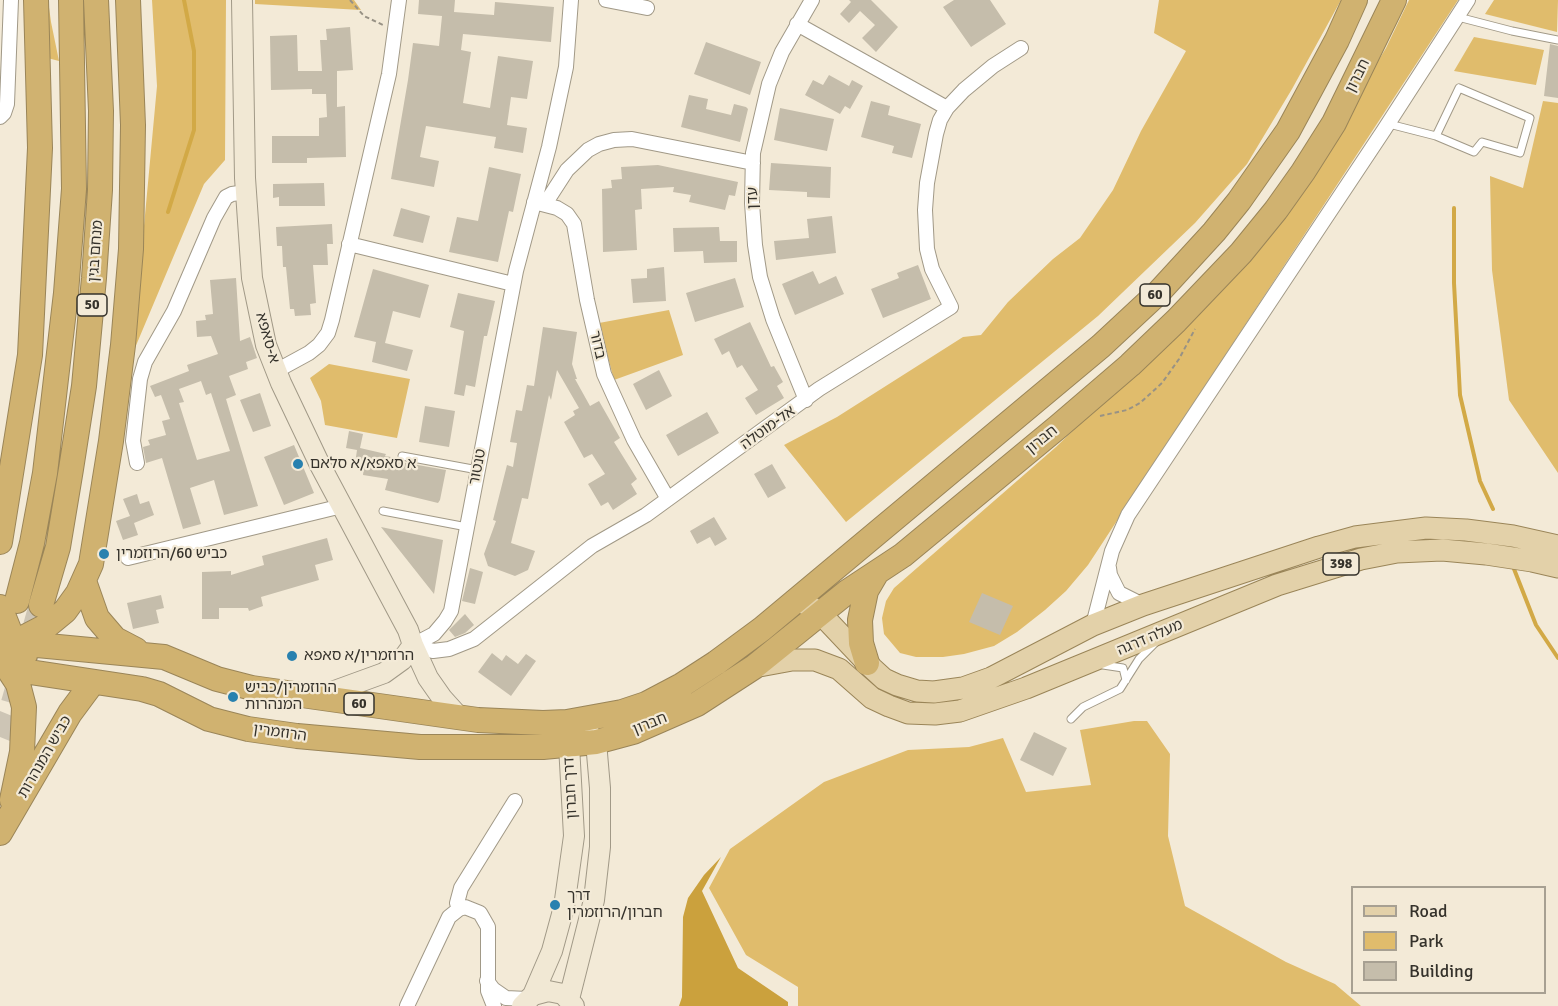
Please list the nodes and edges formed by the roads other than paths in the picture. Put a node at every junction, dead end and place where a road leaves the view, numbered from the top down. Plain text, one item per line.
1 (11, 0) edge
2 (36, 0) edge
3 (70, 0) edge
4 (96, 0) edge
5 (128, 0) edge
6 (242, 0) edge
7 (399, 0) edge
8 (571, 0) edge
9 (606, 0) edge
10 (812, 0) edge
11 (1355, 0) edge
12 (1394, 0) edge
13 (1468, 0) edge
14 (647, 8) dead end
15 (1458, 17) junction
16 (797, 24) junction
17 (1558, 40) edge
18 (1021, 48) dead end
19 (947, 108) junction
20 (0, 117) edge
21 (1389, 124) junction
22 (1436, 136) junction
23 (753, 163) junction
24 (246, 192) junction
25 (539, 203) junction
26 (349, 244) junction
27 (514, 278) junction
28 (276, 371) junction
29 (806, 400) junction
30 (402, 456) dead end
31 (137, 464) dead end
32 (478, 470) junction
33 (668, 499) junction
34 (342, 506) junction
35 (383, 512) dead end
36 (467, 527) junction
37 (0, 542) edge
38 (1558, 546) edge
39 (128, 558) dead end
40 (1109, 563) junction
41 (1558, 567) edge
42 (877, 572) junction
43 (84, 582) junction
44 (795, 600) junction
45 (9, 604) edge
46 (42, 605) tunnel mouth
47 (1143, 605) junction
48 (820, 613) junction
49 (1093, 625) junction
50 (1170, 629) junction
51 (412, 645) junction
52 (145, 654) junction
53 (7, 658) edge
54 (867, 663) junction
55 (754, 667) junction
56 (1077, 669) junction
57 (93, 682) junction
58 (1126, 682) junction
59 (314, 698) junction
60 (460, 718) junction
61 (1071, 719) dead end
62 (580, 721) junction
63 (596, 742) junction
64 (569, 745) junction
65 (515, 801) dead end
66 (3, 828) edge
67 (459, 909) junction
68 (487, 981) junction
69 (527, 1000) edge
70 (572, 1003) edge
71 (407, 1006) edge
72 (494, 1006) edge

1 - 20 street
2 - 37 highway
3 - 45 highway, מנחם בגין / 50
4 - 46 highway, מנחם בגין / 50
5 - 43 highway
6 - 24 street, א-סאפא
7 - 26 street
8 - 25 street, טנטור
9 - 14 street
10 - 16 street, עדן
11 - 44 highway, חברון / 60
12 - 42 highway, חברון / 60
13 - 15 street
15 - 17 lane
15 - 21 street
16 - 19 street
16 - 23 street, עדן
18 - 19 street, אל-מוטלה
19 - 29 street, אל-מוטלה
21 - 22 lane
21 - 40 street
22 - 22 lane
23 - 25 street
23 - 29 street, עדן
24 - 28 street, א-סאפא
24 - 31 street
25 - 27 street, טנטור
25 - 33 street, בדור
26 - 27 street
26 - 28 street
27 - 32 street, טנטור
28 - 34 street, א-סאפא
29 - 33 street, אל-מוטלה
30 - 32 lane
32 - 36 street, טנטור
33 - 51 street, אל-מוטלה
34 - 39 street
34 - 51 street, א-סאפא
35 - 36 lane
36 - 51 street, טנטור
38 - 47 main road, מעלה דרגה / 398
40 - 47 street
40 - 49 street
41 - 50 main road, מעלה דרגה / 398
42 - 48 highway, חברון / 60
42 - 54 highway
43 - 52 highway
43 - 53 highway
44 - 48 main road, מעלה דרגה
44 - 62 highway, חברון / 60
45 - 53 highway
47 - 49 main road, מעלה דרגה / 398
48 - 54 main road, מעלה דרגה / 398
48 - 55 highway, חברון / 60
49 - 54 main road, מעלה דרגה / 398
50 - 56 main road, מעלה דרגה / 398
50 - 58 lane
51 - 59 street
51 - 60 street, א-סאפא
52 - 53 highway, 60
52 - 59 highway, 60
53 - 57 highway, הרוזמרין / 60
53 - 66 highway
55 - 56 main road, מעלה דרגה / 398
55 - 63 highway, חברון / 60
56 - 58 lane
57 - 64 highway, הרוזמרין / 60
57 - 66 highway, כביש המנהרות
58 - 61 lane
59 - 60 highway, 60
60 - 62 highway, 60
62 - 63 street
62 - 64 street, דרך חברון
63 - 64 highway, חברון / 60
63 - 70 street, דרך חברון
64 - 69 street, דרך חברון
65 - 67 street
67 - 68 street
67 - 71 street
68 - 69 street
68 - 72 street
69 - 70 street

